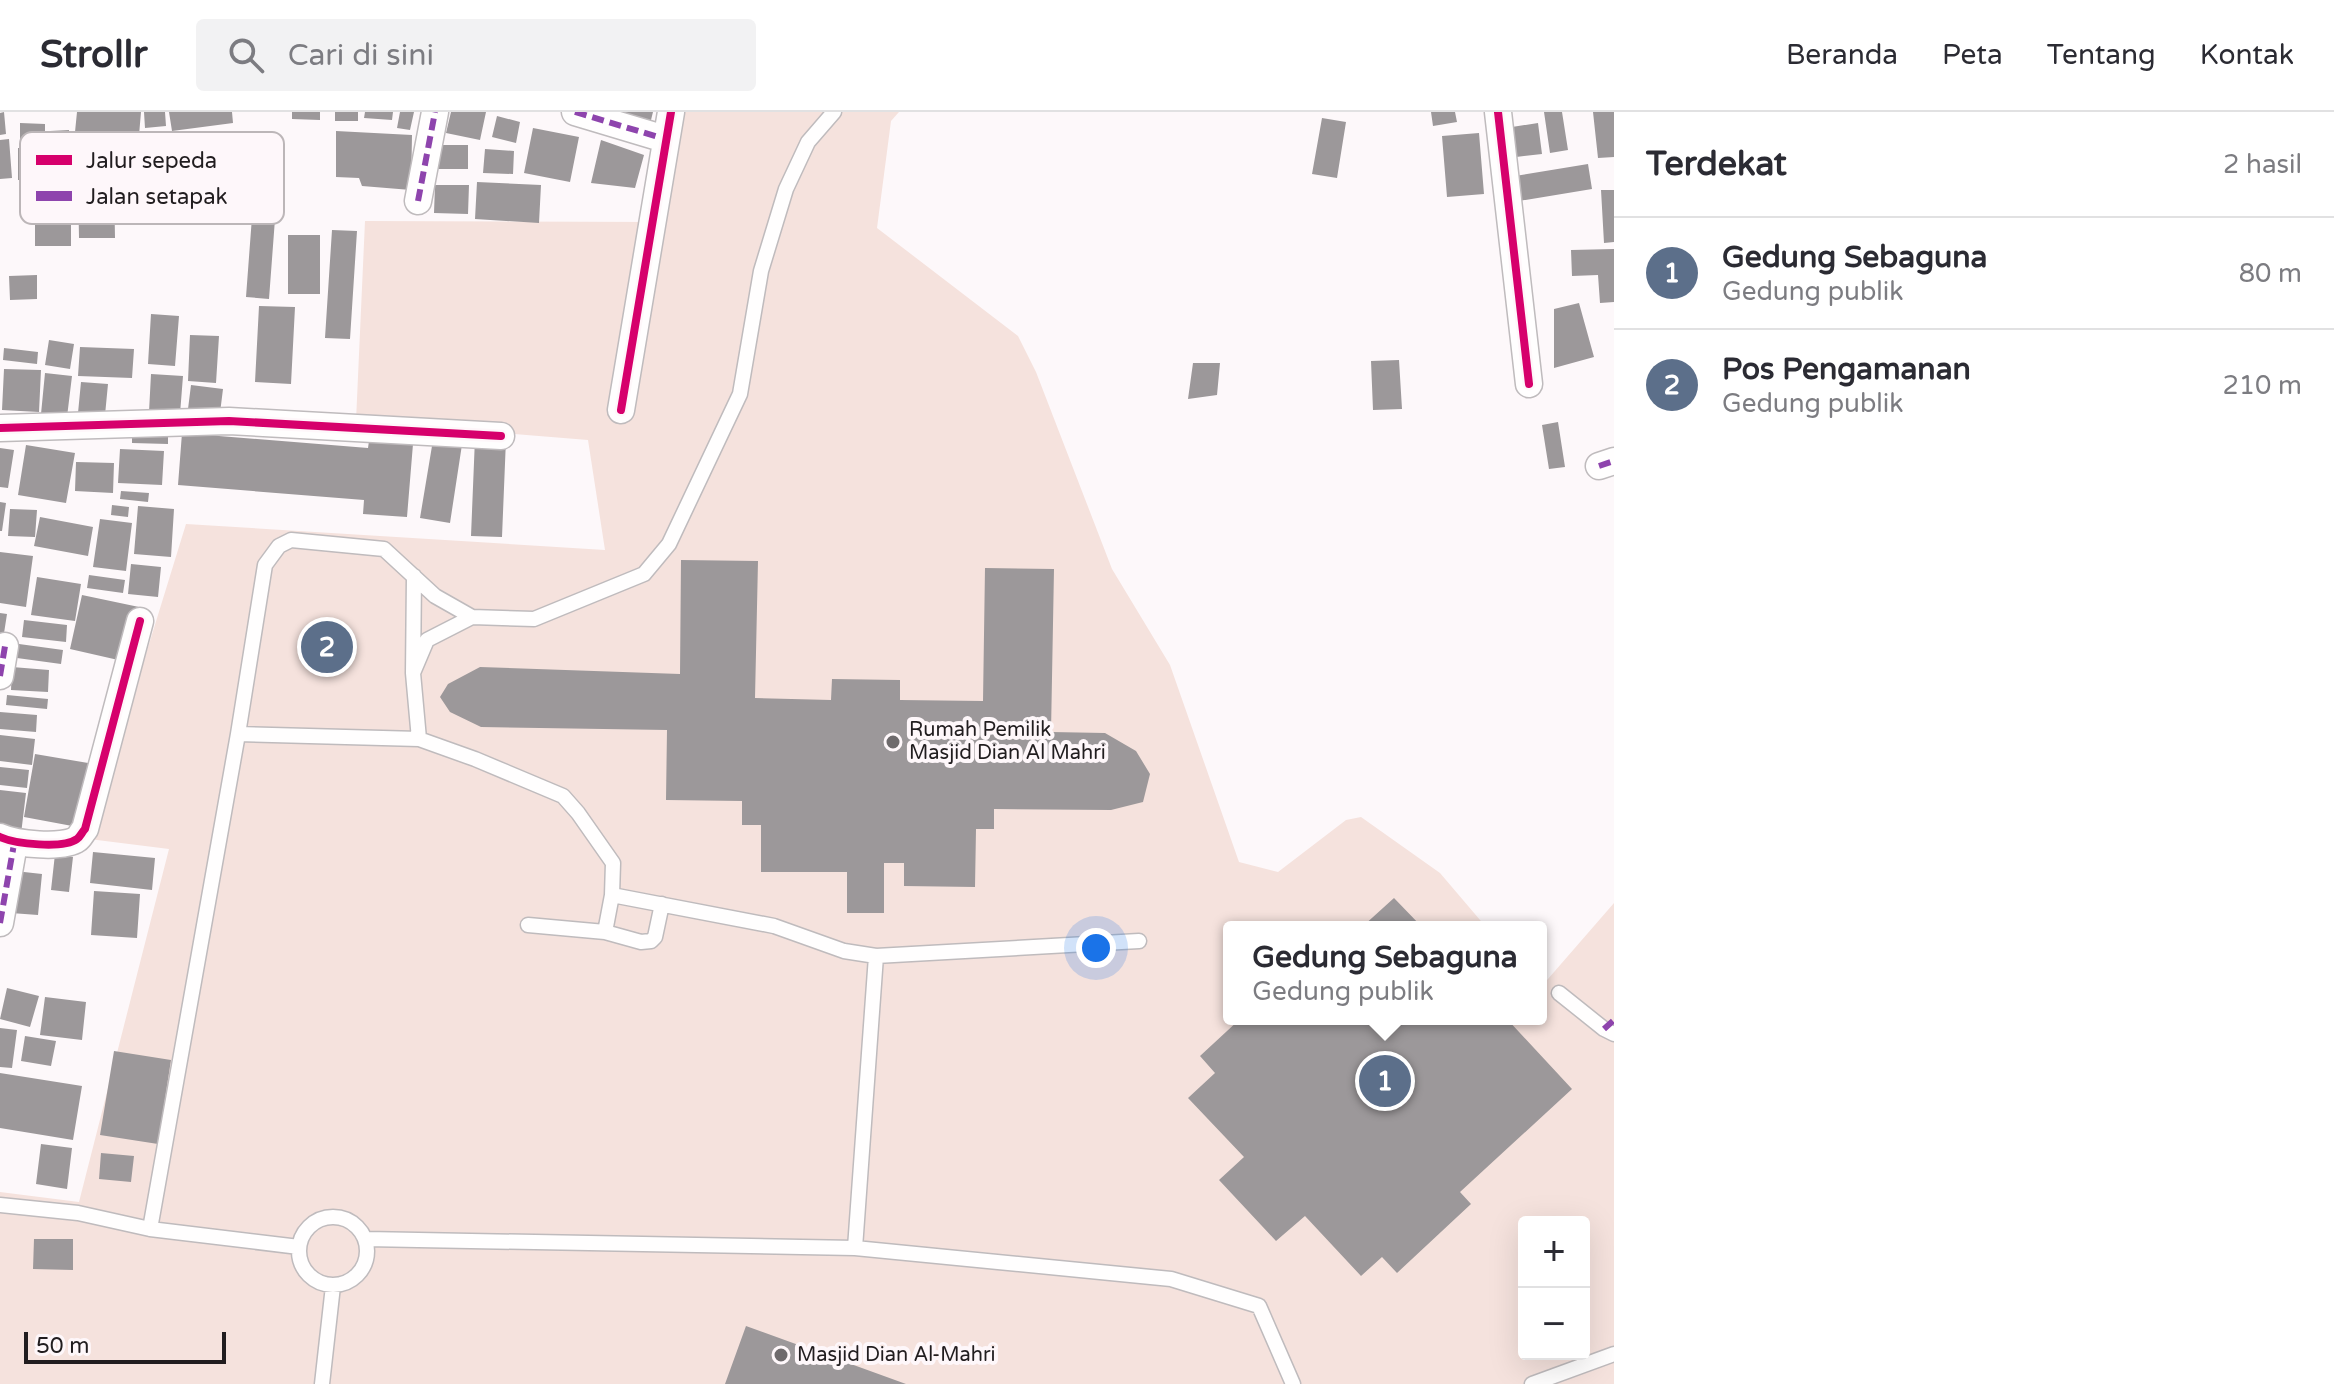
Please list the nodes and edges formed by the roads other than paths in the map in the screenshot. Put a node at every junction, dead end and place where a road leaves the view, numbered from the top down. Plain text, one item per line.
1 (435, 112) edge
2 (575, 112) edge
3 (671, 112) edge
4 (834, 112) edge
5 (1498, 112) edge
6 (665, 139) junction
7 (418, 201) dead end
8 (1529, 384) dead end
9 (621, 410) dead end
10 (0, 428) edge
11 (501, 436) dead end
12 (414, 576) junction
13 (472, 617) junction
14 (140, 621) dead end
15 (5, 646) dead end
16 (413, 673) junction
17 (0, 676) edge
18 (238, 734) junction
19 (419, 739) junction
20 (7, 841) edge
21 (612, 895) junction
22 (662, 904) junction
23 (0, 923) edge
24 (528, 925) dead end
25 (605, 932) junction
26 (1139, 941) dead end
27 (876, 956) junction
28 (1559, 993) dead end
29 (1614, 1034) edge
30 (0, 1205) edge
31 (150, 1229) junction
32 (366, 1239) junction
33 (299, 1247) junction
34 (855, 1248) junction
35 (333, 1286) junction
36 (1614, 1354) edge
37 (322, 1384) edge
38 (1293, 1384) edge
39 (1532, 1384) edge

1 - 7 street
2 - 6 street
3 - 6 street
4 - 13 lane
5 - 8 street
6 - 9 street
10 - 11 street
12 - 13 lane
12 - 16 lane
12 - 18 lane
13 - 16 lane
14 - 20 street
15 - 17 street
16 - 19 lane
18 - 19 lane
18 - 31 lane
19 - 21 lane
20 - 23 street
21 - 22 lane
21 - 25 lane
22 - 25 lane
22 - 27 lane
24 - 25 lane
26 - 27 lane
27 - 34 lane
28 - 29 lane
30 - 31 lane
31 - 33 lane
32 - 33 lane
32 - 34 lane
32 - 35 lane
33 - 35 lane
34 - 38 lane
35 - 37 lane
36 - 39 lane

